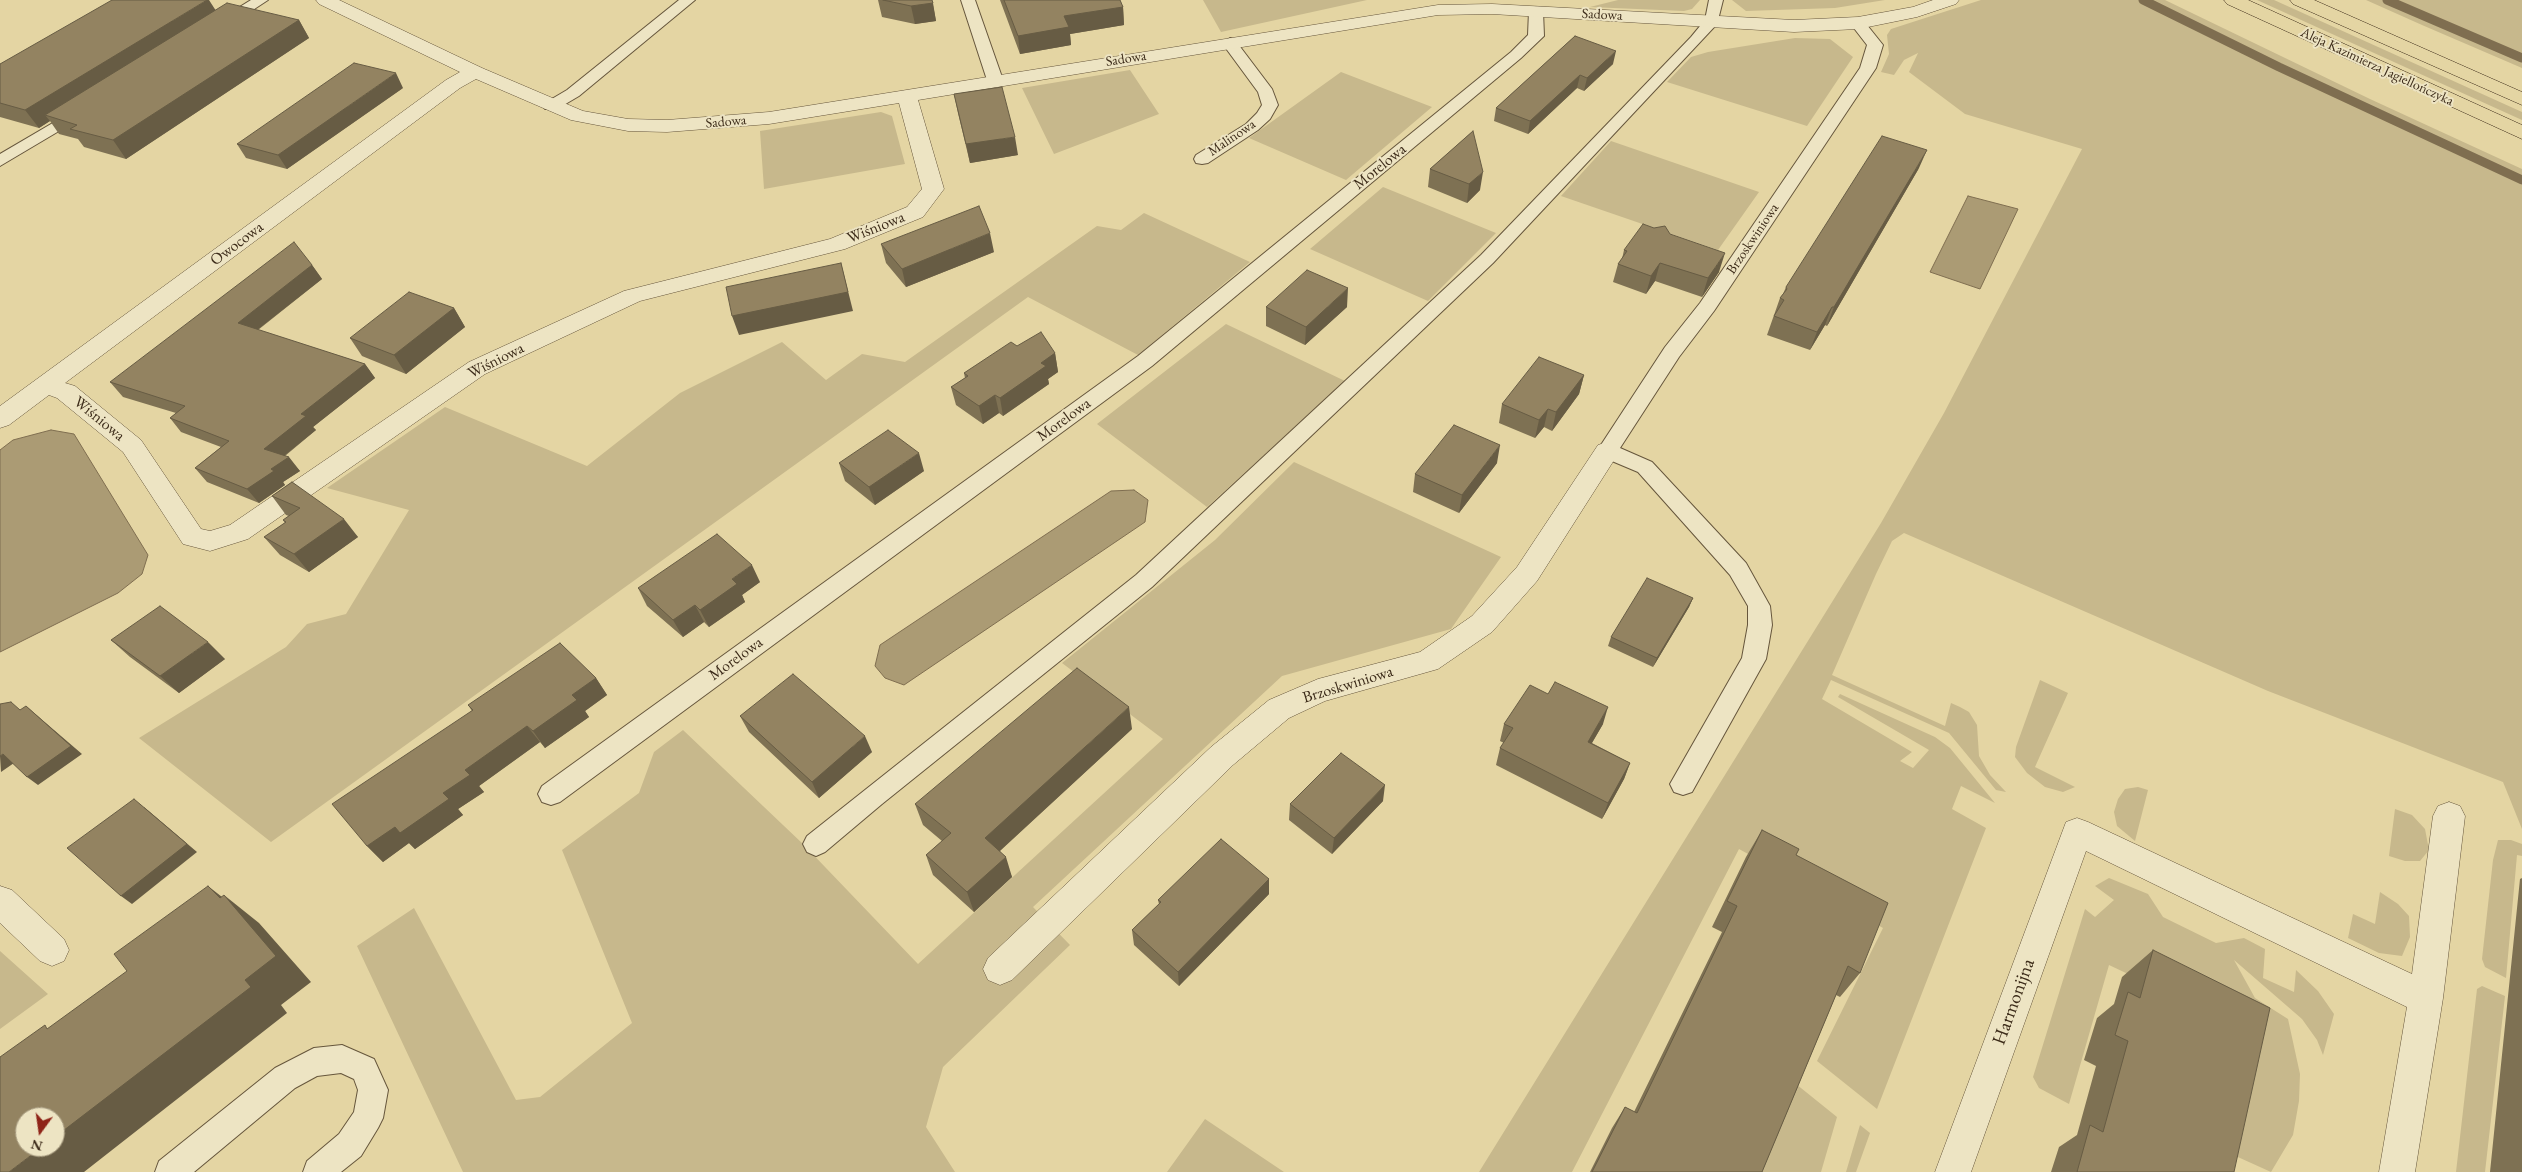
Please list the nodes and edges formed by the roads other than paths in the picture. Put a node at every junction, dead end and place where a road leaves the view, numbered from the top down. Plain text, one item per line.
1 (261, 0) edge
2 (326, 0) edge
3 (688, 0) edge
4 (968, 0) edge
5 (1716, 0) edge
6 (1950, 0) edge
7 (2233, 0) edge
8 (2299, 0) edge
9 (1536, 11) junction
10 (1712, 21) junction
11 (1858, 23) junction
12 (211, 31) edge
13 (1230, 42) junction
14 (475, 72) junction
15 (995, 80) junction
16 (907, 95) junction
17 (2522, 99) edge
18 (93, 104) edge
19 (551, 106) junction
20 (2522, 133) edge
21 (1202, 159) dead end
22 (0, 161) edge
23 (45, 385) junction
24 (0, 419) edge
25 (1607, 450) junction
26 (1683, 784) dead end
27 (551, 794) dead end
28 (2449, 816) dead end
29 (816, 844) dead end
30 (0, 900) edge
31 (52, 950) dead end
32 (1000, 968) dead end
33 (2426, 998) junction
34 (170, 1172) edge
35 (318, 1172) edge
36 (1953, 1172) edge
37 (2397, 1172) edge

1 - 12 lane
2 - 14 street, Sadowa
3 - 19 lane
4 - 15 lane
5 - 10 lane
6 - 11 street, Sadowa
7 - 20 highway, Aleja Kazimierza Jagiellończyka
8 - 17 highway, Aleja Kazimierza Jagiellończyka
9 - 10 street, Sadowa
9 - 13 street, Sadowa
9 - 27 lane, Morelowa
10 - 11 street, Sadowa
10 - 29 lane
11 - 25 lane, Brzoskwiniowa
13 - 15 street, Sadowa
13 - 21 lane, Malinowa
14 - 19 street, Sadowa
14 - 23 street, Owocowa
15 - 16 street, Sadowa
16 - 19 street, Sadowa
16 - 23 street, Wiśniowa
18 - 22 lane
23 - 24 street, Owocowa
25 - 26 lane
25 - 32 street, Brzoskwiniowa
28 - 33 street
30 - 31 street
33 - 36 street, Harmonijna
33 - 37 street
34 - 35 lane

